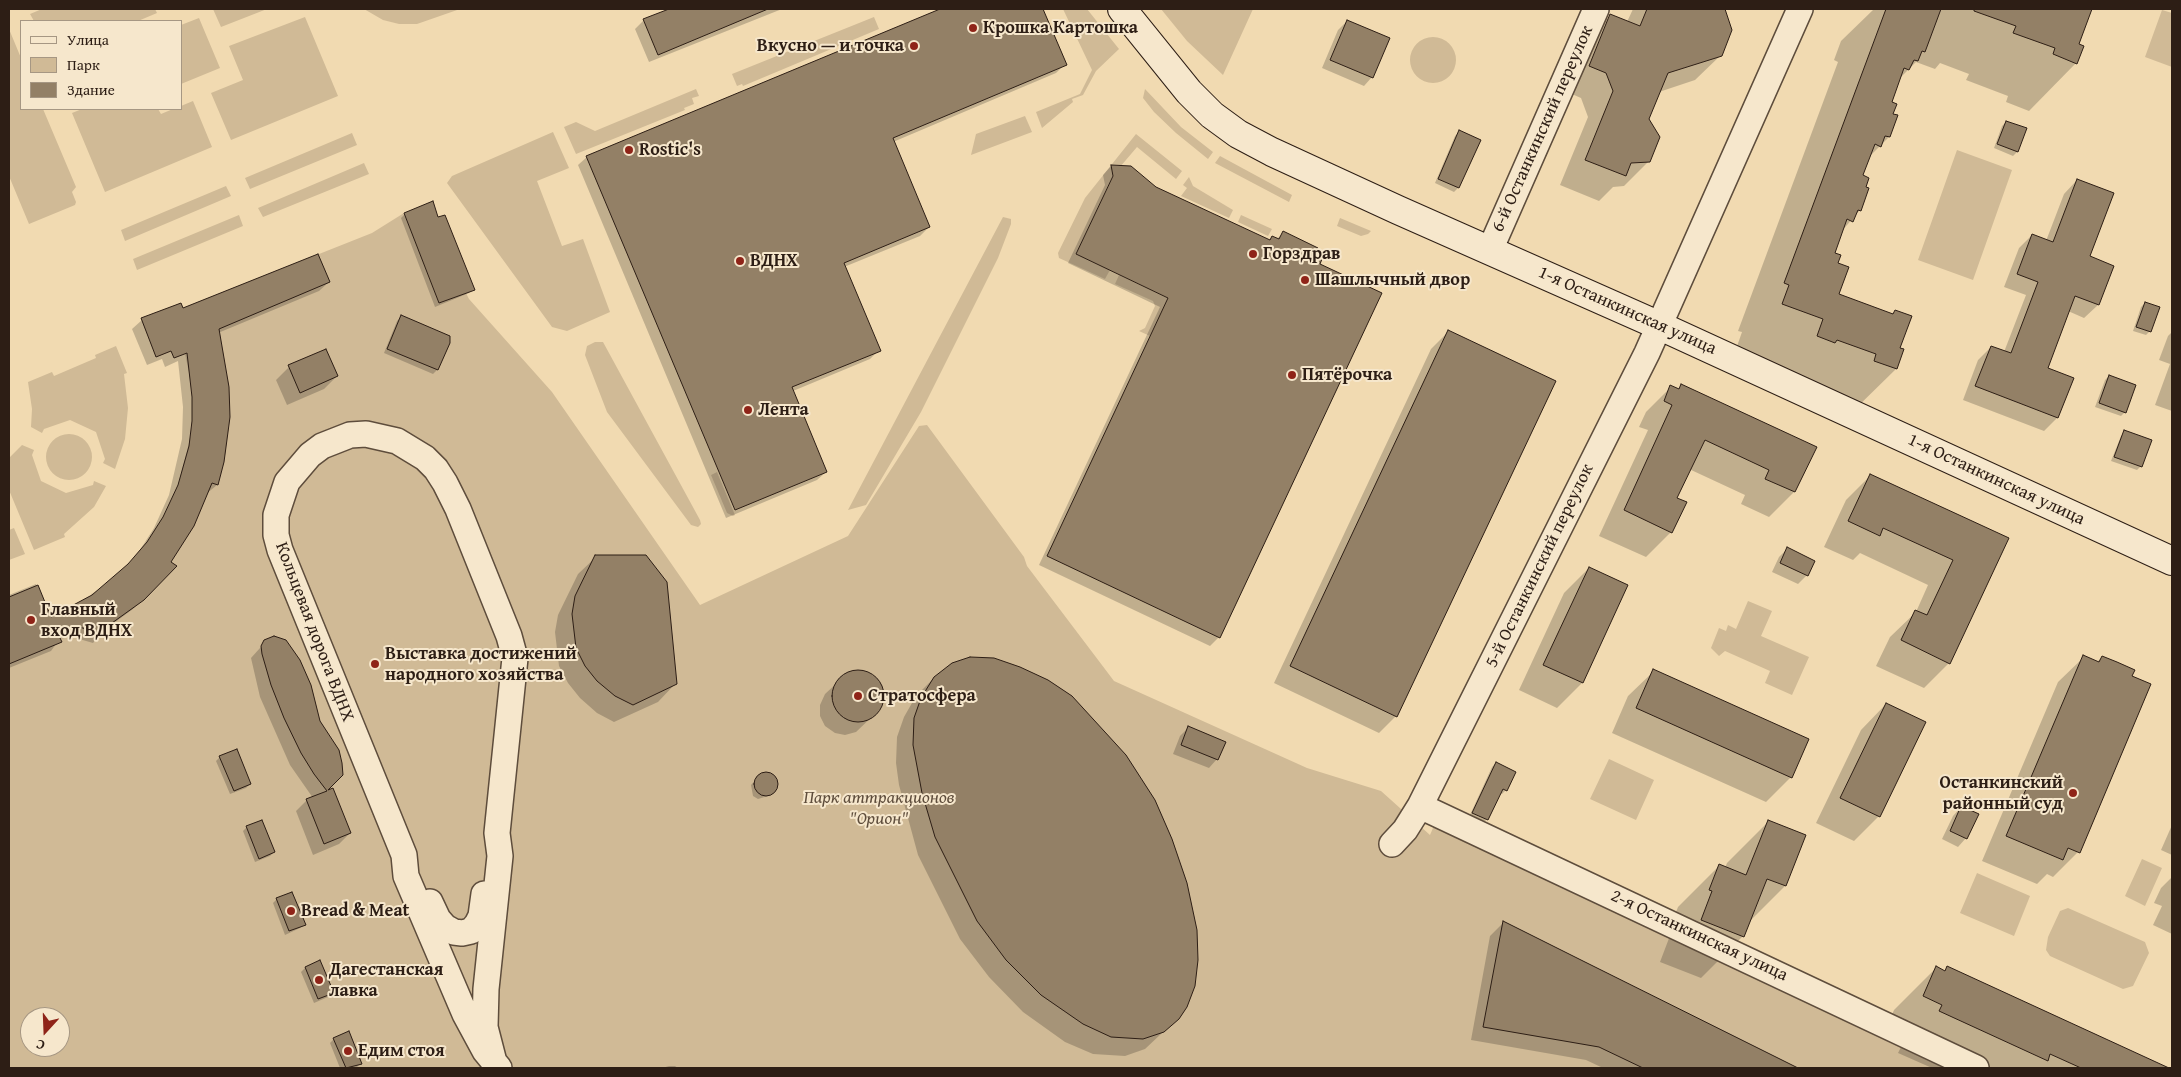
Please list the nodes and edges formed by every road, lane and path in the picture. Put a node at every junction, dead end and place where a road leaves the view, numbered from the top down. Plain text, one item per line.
1 (1122, 9) edge
2 (1596, 9) edge
3 (1800, 9) edge
4 (1490, 250) junction
5 (1660, 326) junction
6 (2172, 561) edge
7 (1420, 806) junction
8 (497, 833) junction
9 (1392, 844) dead end
10 (404, 855) junction
11 (497, 1065) edge
12 (1976, 1068) edge

1 - 4 street, 1-я Останкинская улица
2 - 4 street, 6-й Останкинский переулок
3 - 5 street, 5-й Останкинский переулок
4 - 5 street, 1-я Останкинская улица
5 - 6 street, 1-я Останкинская улица
5 - 7 street, 5-й Останкинский переулок
7 - 9 street, 5-й Останкинский переулок
7 - 12 street, 2-я Останкинская улица
8 - 10 street
8 - 10 street, Кольцевая дорога ВДНХ
8 - 11 street, Кольцевая дорога ВДНХ
10 - 11 street, Кольцевая дорога ВДНХ

